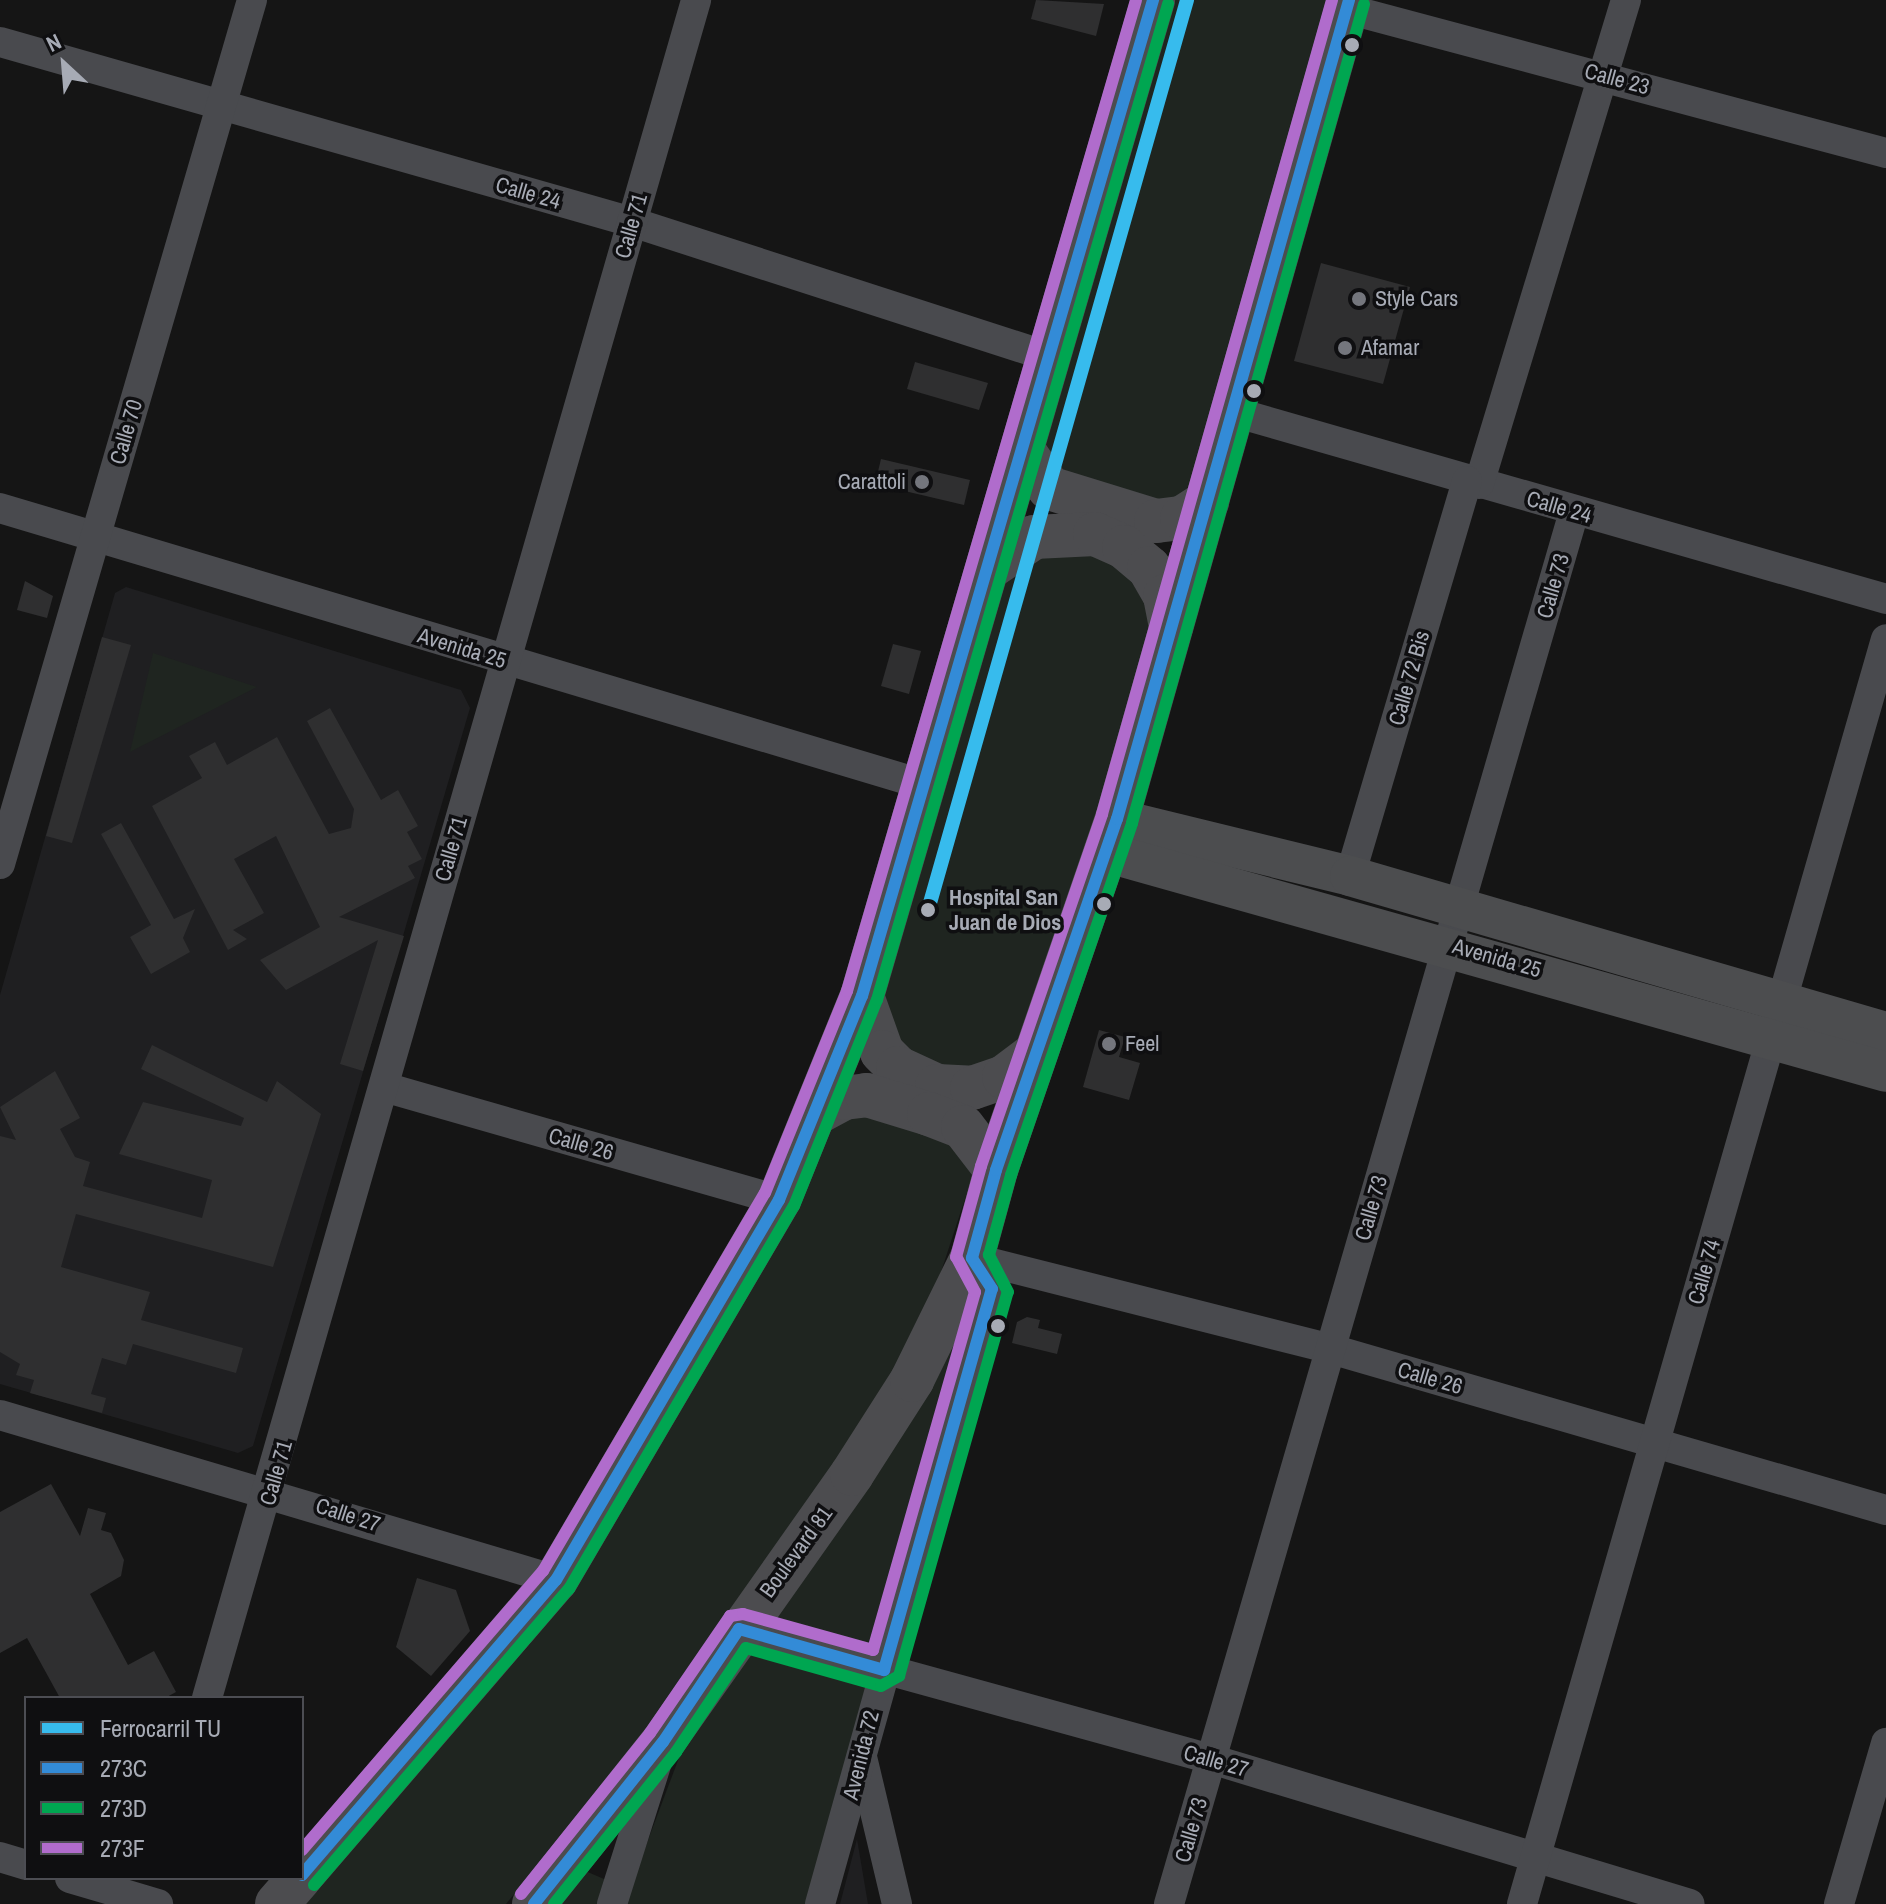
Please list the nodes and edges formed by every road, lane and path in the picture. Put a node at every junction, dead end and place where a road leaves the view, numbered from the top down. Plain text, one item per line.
1 (252, 0) edge
2 (696, 0) edge
3 (1153, 0) edge
4 (1626, 0) edge
5 (1348, 4) edge
6 (0, 42) edge
7 (1604, 75) junction
8 (221, 105) junction
9 (1886, 153) edge
10 (632, 222) junction
11 (1052, 358) junction
12 (1234, 412) junction
13 (1025, 453) junction
14 (1473, 482) junction
15 (1207, 502) junction
16 (0, 508) edge
17 (1574, 512) junction
18 (96, 536) junction
19 (992, 566) junction
20 (1886, 599) edge
21 (1171, 627) junction
22 (1886, 639) edge
23 (503, 661) junction
24 (925, 785) junction
25 (1111, 835) junction
26 (0, 864) edge
27 (1350, 876) junction
28 (1454, 927) junction
29 (862, 996) junction
30 (1783, 1002) junction
31 (1886, 1032) edge
32 (1771, 1040) junction
33 (1035, 1054) junction
34 (1886, 1072) edge
35 (384, 1087) junction
36 (818, 1112) junction
37 (996, 1170) junction
38 (779, 1200) junction
39 (972, 1258) junction
40 (1331, 1349) junction
41 (0, 1415) edge
42 (1655, 1443) junction
43 (271, 1491) junction
44 (1886, 1510) edge
45 (556, 1580) junction
46 (739, 1629) junction
47 (884, 1670) junction
48 (208, 1696) edge
49 (663, 1742) junction
50 (1886, 1743) edge
51 (861, 1752) junction
52 (1211, 1759) junction
53 (1537, 1853) junction
54 (0, 1857) edge
55 (24, 1864) edge
56 (304, 1874) edge
57 (79, 1880) edge
58 (298, 1880) edge
59 (149, 1896) edge
60 (277, 1904) edge
61 (534, 1904) edge
62 (612, 1904) edge
63 (820, 1904) edge
64 (897, 1904) edge
65 (1169, 1904) edge
66 (1522, 1904) edge
67 (1690, 1904) edge
68 (1839, 1904) edge

1 - 8 street, Calle 70
2 - 10 street, Calle 71
3 - 11 highway
4 - 7 street
5 - 7 street, Calle 23
5 - 12 highway
6 - 8 street, Calle 24
7 - 9 street, Calle 23
7 - 14 street
8 - 10 street, Calle 24
8 - 18 street, Calle 70
10 - 11 street, Calle 24
10 - 23 street, Calle 71
11 - 13 highway
12 - 14 street, Calle 24
12 - 15 highway
13 - 15 highway
13 - 19 highway
14 - 17 street, Calle 24
14 - 27 street, Calle 72 Bis
15 - 21 highway
16 - 18 street, Avenida 25
17 - 20 street, Calle 24
17 - 28 street, Calle 73
18 - 23 street, Avenida 25
18 - 26 street, Calle 70
19 - 21 highway
19 - 24 highway
21 - 25 highway
22 - 30 street, Calle 74
23 - 24 street, Avenida 25
23 - 35 street, Calle 71
24 - 29 highway
25 - 27 main road, Avenida 25
25 - 28 main road, Avenida 25
25 - 33 highway
27 - 28 main road, Avenida 25
28 - 30 main road, Avenida 25
28 - 32 main road, Avenida 25
28 - 40 street, Calle 73
29 - 33 highway
29 - 36 highway
30 - 31 main road, Avenida 25
30 - 32 street, Calle 74
32 - 34 main road, Avenida 25
32 - 42 street, Calle 74
33 - 37 highway
35 - 38 street, Calle 26
35 - 43 street, Calle 71
36 - 37 highway
36 - 38 highway
37 - 39 highway
38 - 45 highway
39 - 40 street, Calle 26
39 - 46 highway, Boulevard 81
39 - 47 street, Avenida 72
40 - 42 street, Calle 26
40 - 52 street, Calle 73
41 - 43 street, Calle 27
42 - 44 street, Calle 26
42 - 53 street, Calle 74
43 - 45 street, Calle 27
43 - 48 street, Calle 71
45 - 56 highway
46 - 47 street, Calle 27
46 - 49 highway, Boulevard 81
47 - 51 street, Avenida 72
47 - 52 street, Calle 27
49 - 61 highway, Boulevard 81
49 - 62 street
50 - 68 street
51 - 63 street, Avenida 72
51 - 64 street
52 - 53 street, Calle 27
52 - 65 street, Calle 73
53 - 66 street, Calle 74
53 - 67 street, Calle 27
54 - 55 street
57 - 59 street
58 - 60 highway

